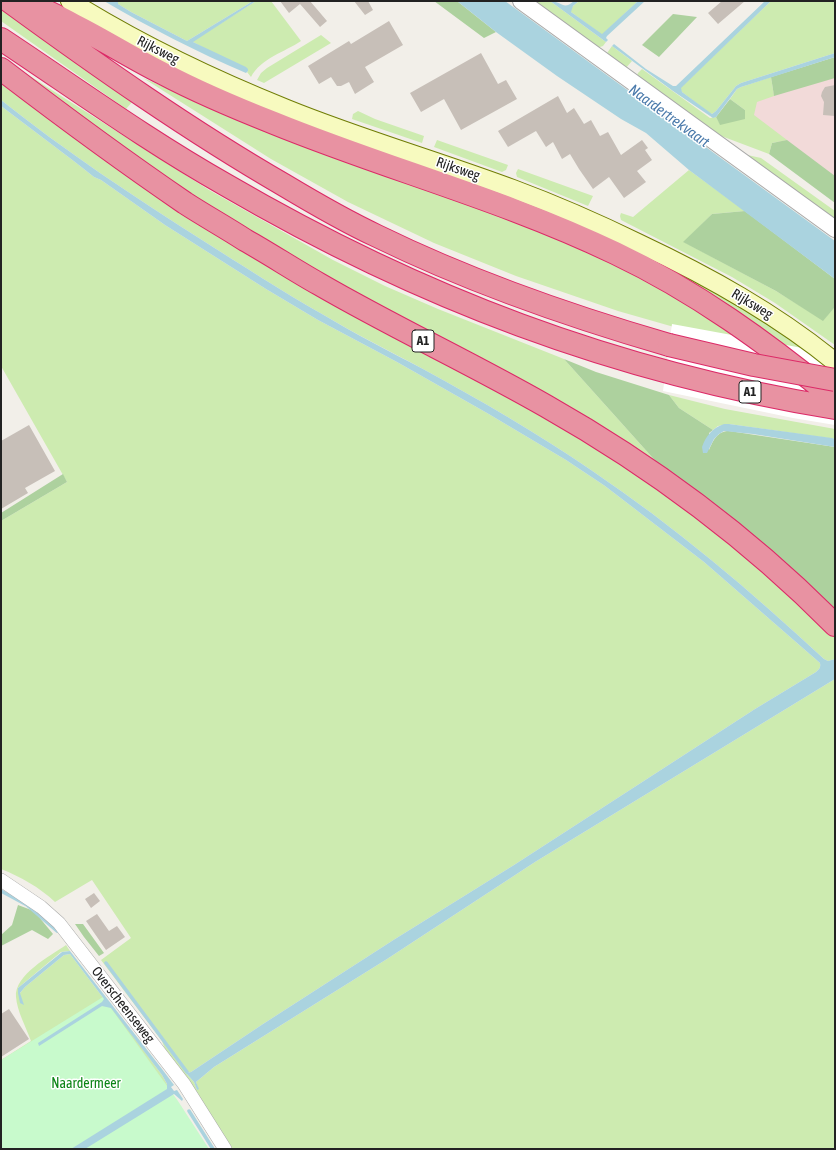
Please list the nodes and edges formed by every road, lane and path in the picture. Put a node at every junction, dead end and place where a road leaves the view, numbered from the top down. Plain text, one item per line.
1 (9, 1) edge
2 (25, 1) edge
3 (70, 1) edge
4 (521, 1) edge
5 (1, 38) edge
6 (1, 69) edge
7 (835, 228) edge
8 (835, 362) edge
9 (835, 380) edge
10 (835, 399) edge
11 (835, 408) edge
12 (835, 625) edge
13 (1, 880) edge
14 (225, 1149) edge

1 - 9 highway, A1, bridge
2 - 10 highway
3 - 8 main road, Rijksweg
4 - 7 street
5 - 11 highway, A1
6 - 12 highway, A1
13 - 14 street, Overscheenseweg

